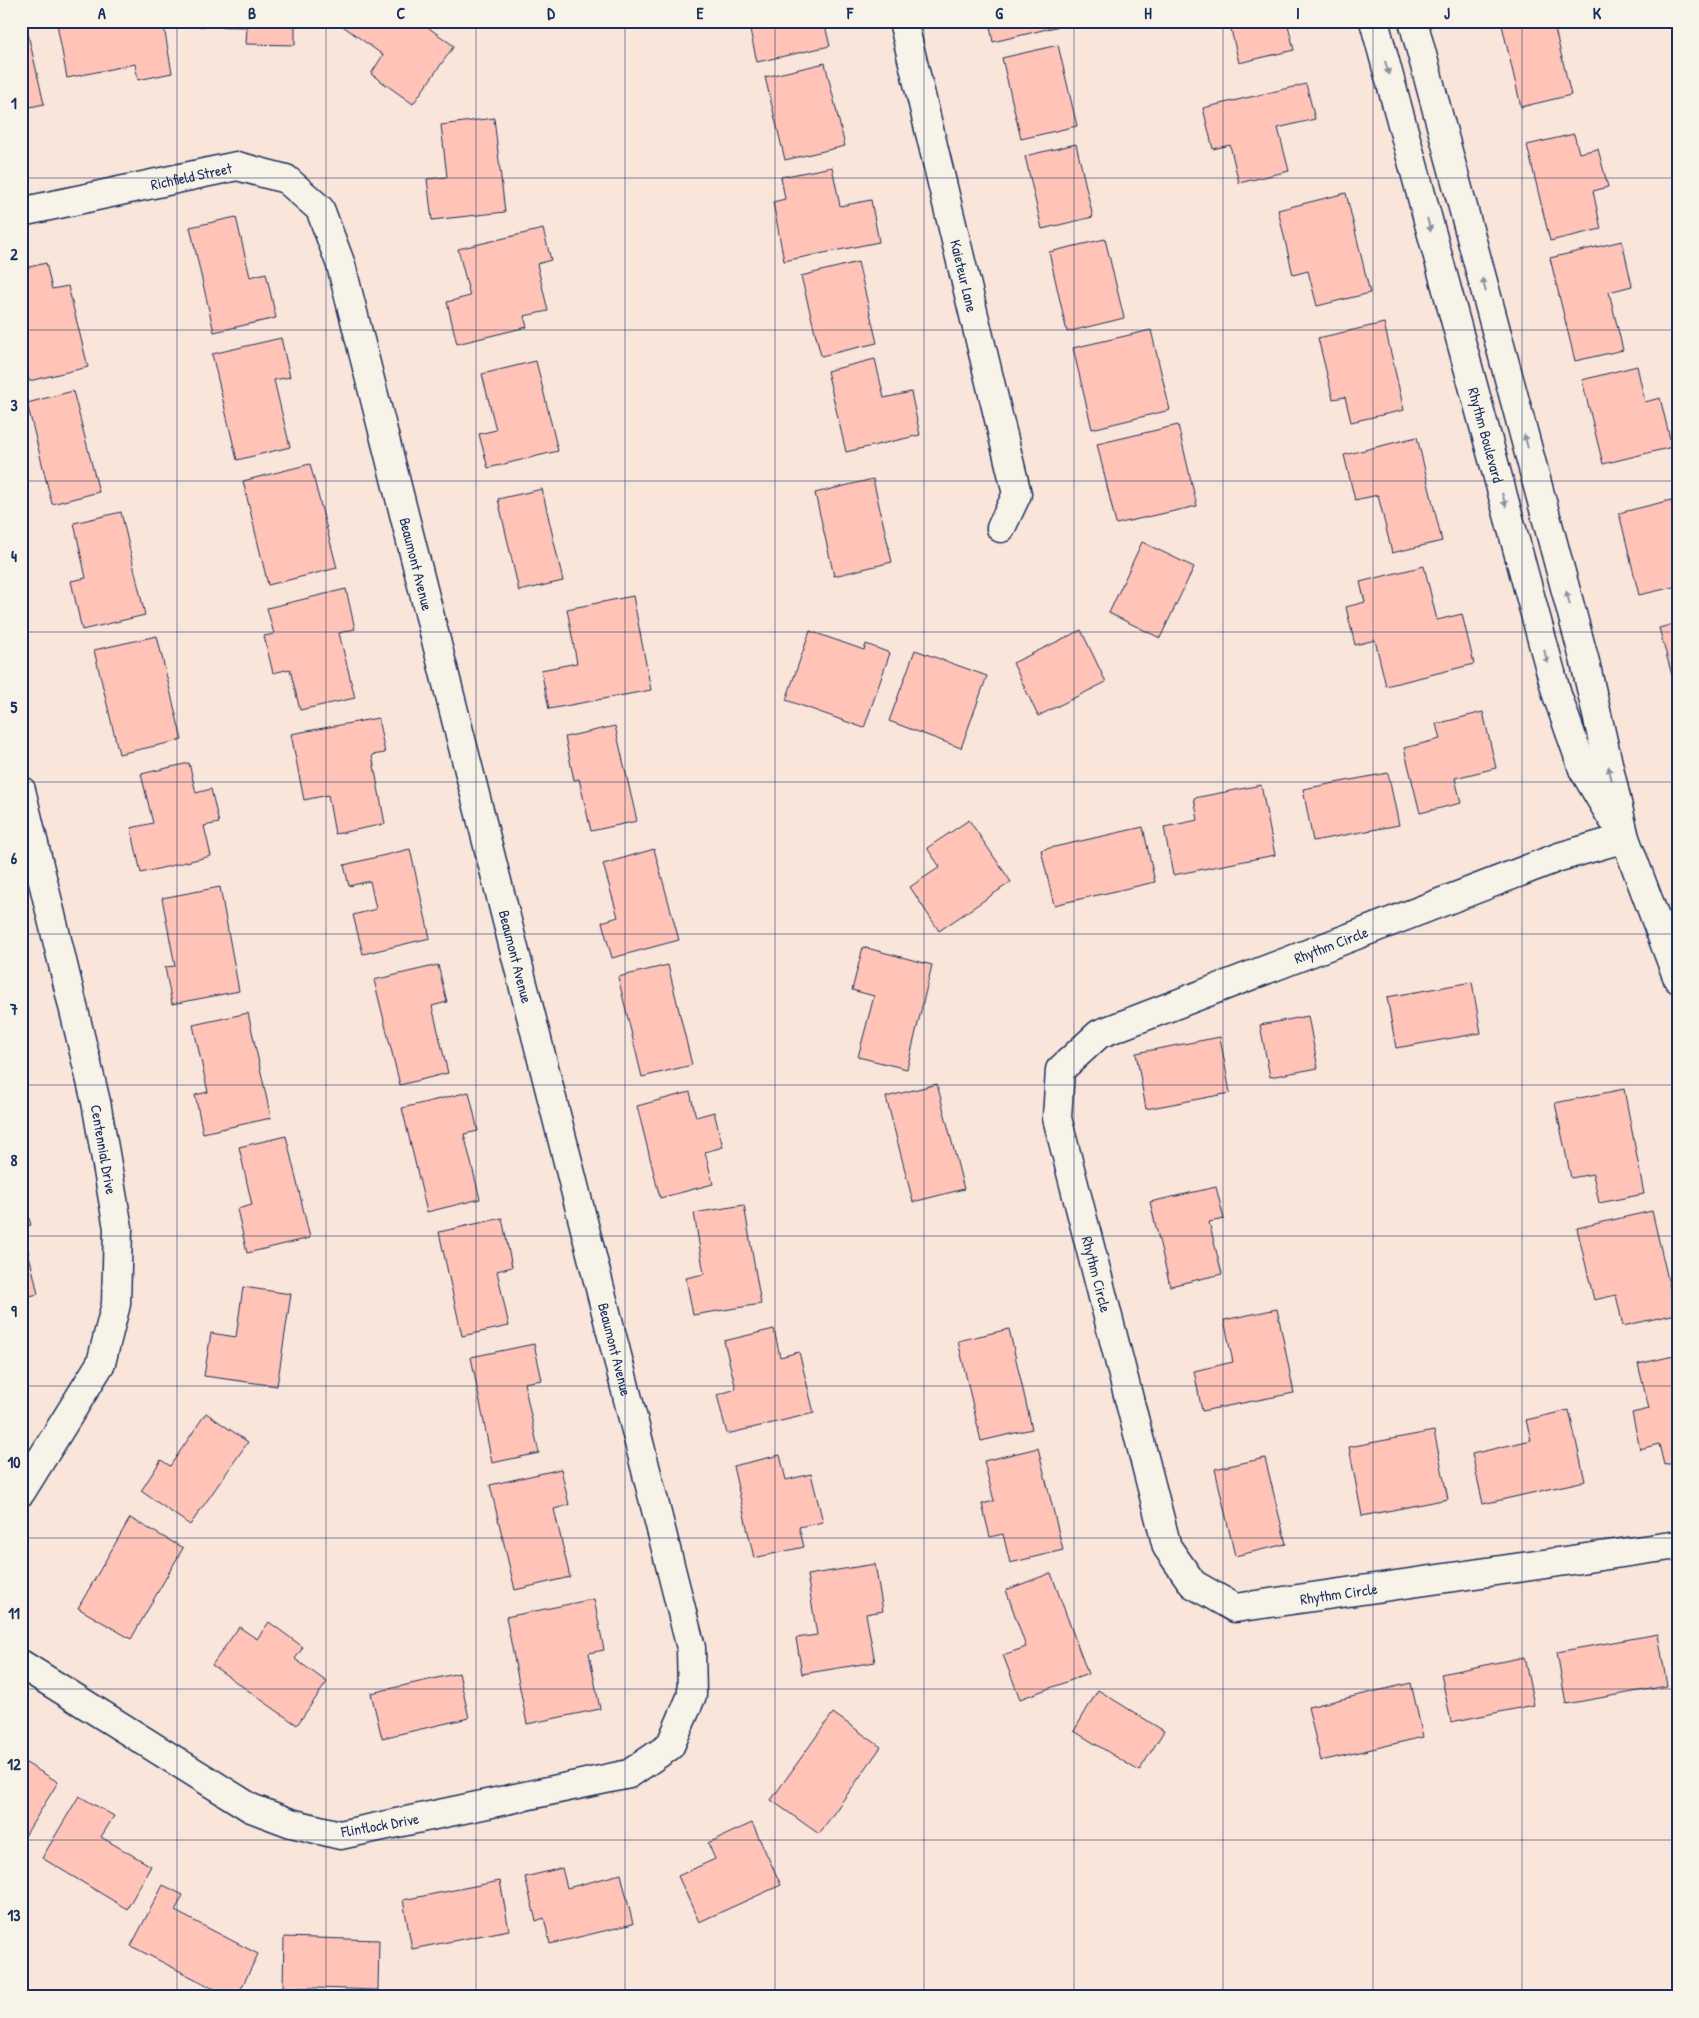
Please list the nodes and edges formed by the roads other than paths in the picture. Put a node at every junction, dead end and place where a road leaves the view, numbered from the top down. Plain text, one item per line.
1 (904, 21) edge
2 (1374, 21) edge
3 (1413, 21) edge
4 (21, 212) edge
5 (341, 265) joint
6 (1001, 528) dead end
7 (21, 790) edge
8 (1625, 838) junction
9 (1678, 979) edge
10 (21, 1492) edge
11 (1678, 1544) edge
12 (691, 1648) joint
13 (21, 1664) edge

1 - 6 street, Kaieteur Lane
2 -> 8 street, Rhythm Boulevard
8 -> 3 street, Rhythm Boulevard
4 - 5 street, Richfield Street
5 - 12 street, Beaumont Avenue
7 - 10 street, Centennial Drive
8 - 9 street, Rhythm Boulevard
8 - 11 street, Rhythm Circle
12 - 13 street, Flintlock Drive

